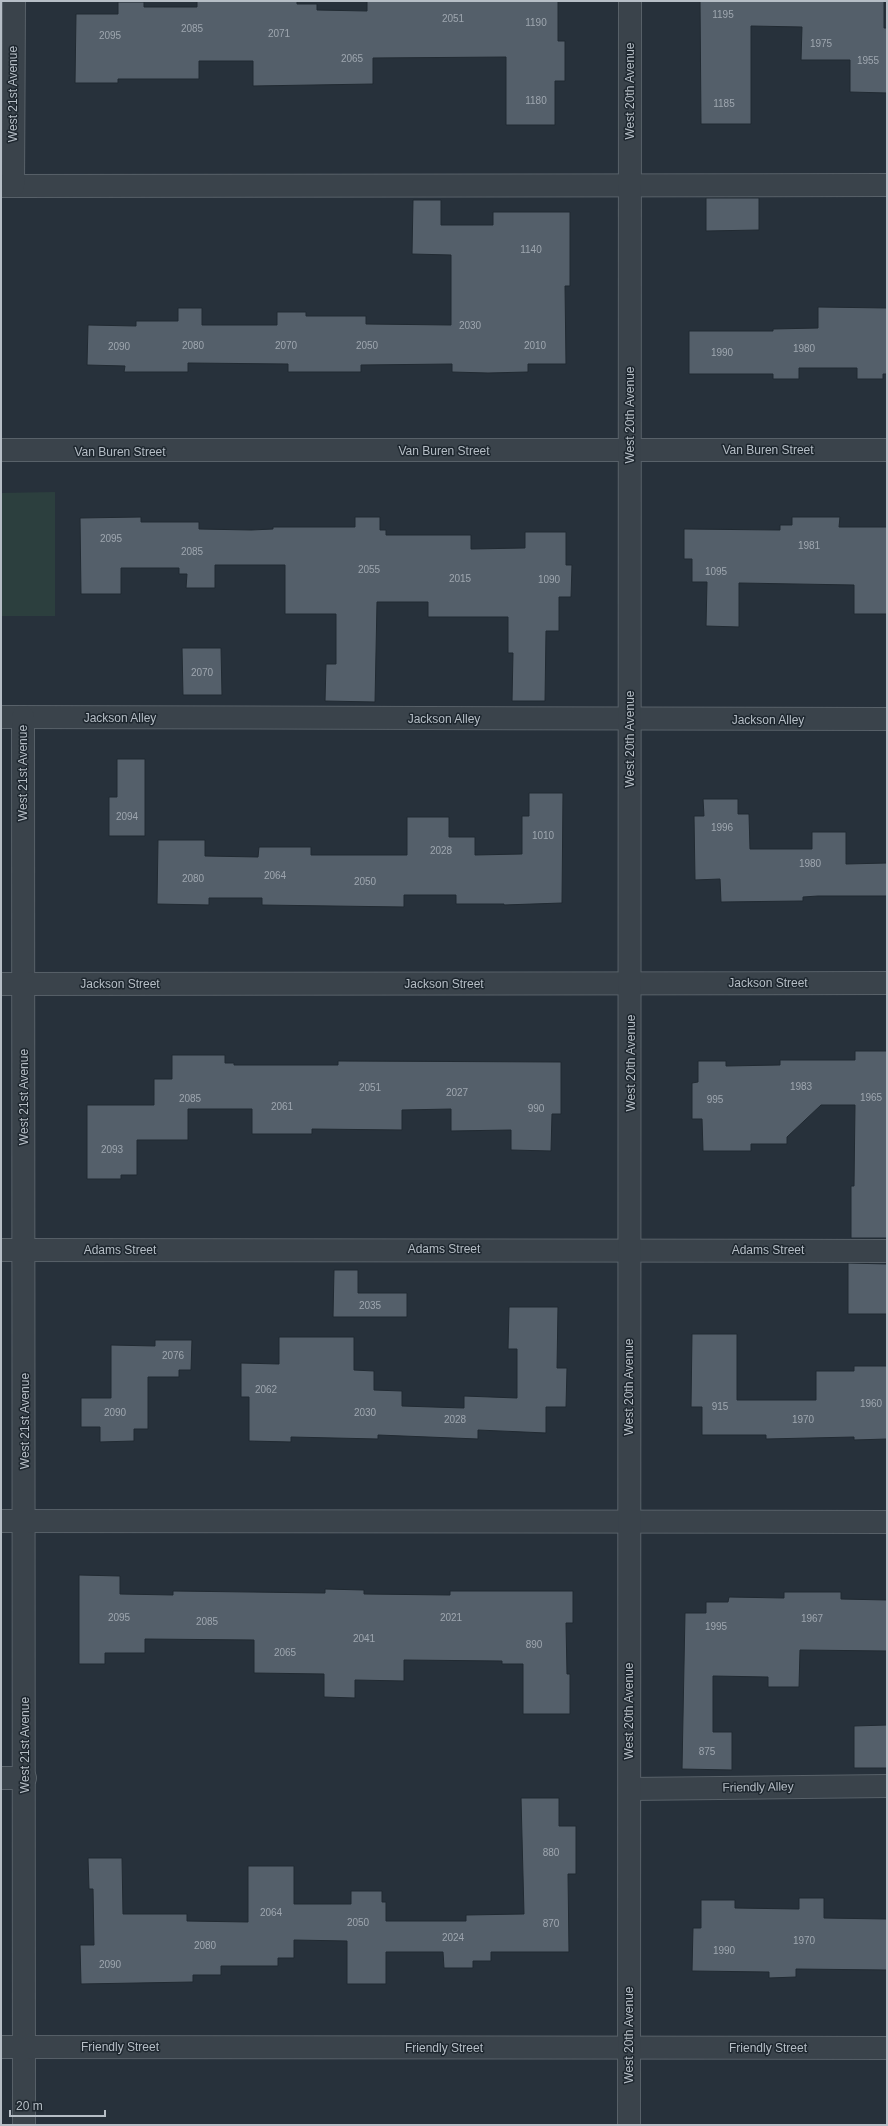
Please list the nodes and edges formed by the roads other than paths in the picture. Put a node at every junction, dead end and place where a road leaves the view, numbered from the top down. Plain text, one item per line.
1 (14, 1) edge
2 (630, 1) edge
3 (887, 185) edge
4 (7, 186) edge
5 (630, 186) junction
6 (1, 450) edge
7 (630, 450) junction
8 (887, 450) edge
9 (23, 717) junction
10 (1, 718) edge
11 (887, 719) edge
12 (630, 720) junction
13 (631, 983) junction
14 (887, 983) edge
15 (1, 984) edge
16 (24, 984) junction
17 (630, 1249) junction
18 (1, 1250) edge
19 (24, 1250) junction
20 (887, 1251) edge
21 (1, 1521) edge
22 (25, 1521) junction
23 (629, 1522) junction
24 (887, 1522) edge
25 (1, 1778) edge
26 (25, 1778) junction
27 (887, 1786) edge
28 (630, 1789) junction
29 (1, 2047) edge
30 (25, 2047) junction
31 (628, 2048) junction
32 (887, 2048) edge
33 (24, 2125) edge
34 (629, 2125) edge

1 - 4 street, West 21st Avenue
2 - 5 street, West 20th Avenue
3 - 5 street
4 - 5 street
5 - 7 street, West 20th Avenue
6 - 7 street, Van Buren Street
7 - 8 street, Van Buren Street
7 - 12 street, West 20th Avenue
9 - 10 street, Jackson Alley
9 - 12 street, Jackson Alley
9 - 16 street, West 21st Avenue
11 - 12 street, Jackson Alley
12 - 13 street, West 20th Avenue
13 - 14 street, Jackson Street
13 - 16 street, Jackson Street
13 - 17 street, West 20th Avenue
15 - 16 street, Jackson Street
16 - 19 street, West 21st Avenue
17 - 19 street, Adams Street
17 - 20 street, Adams Street
17 - 23 street, West 20th Avenue
18 - 19 street, Adams Street
19 - 22 street, West 21st Avenue
21 - 22 street
22 - 23 street
22 - 26 street, West 21st Avenue
23 - 24 street
23 - 28 street, West 20th Avenue
25 - 26 street
26 - 30 street, West 21st Avenue
27 - 28 street, Friendly Alley
28 - 31 street, West 20th Avenue
29 - 30 street, Friendly Street
30 - 31 street, Friendly Street
30 - 33 street, West 21st Avenue
31 - 32 street, Friendly Street
31 - 34 street, West 20th Avenue

